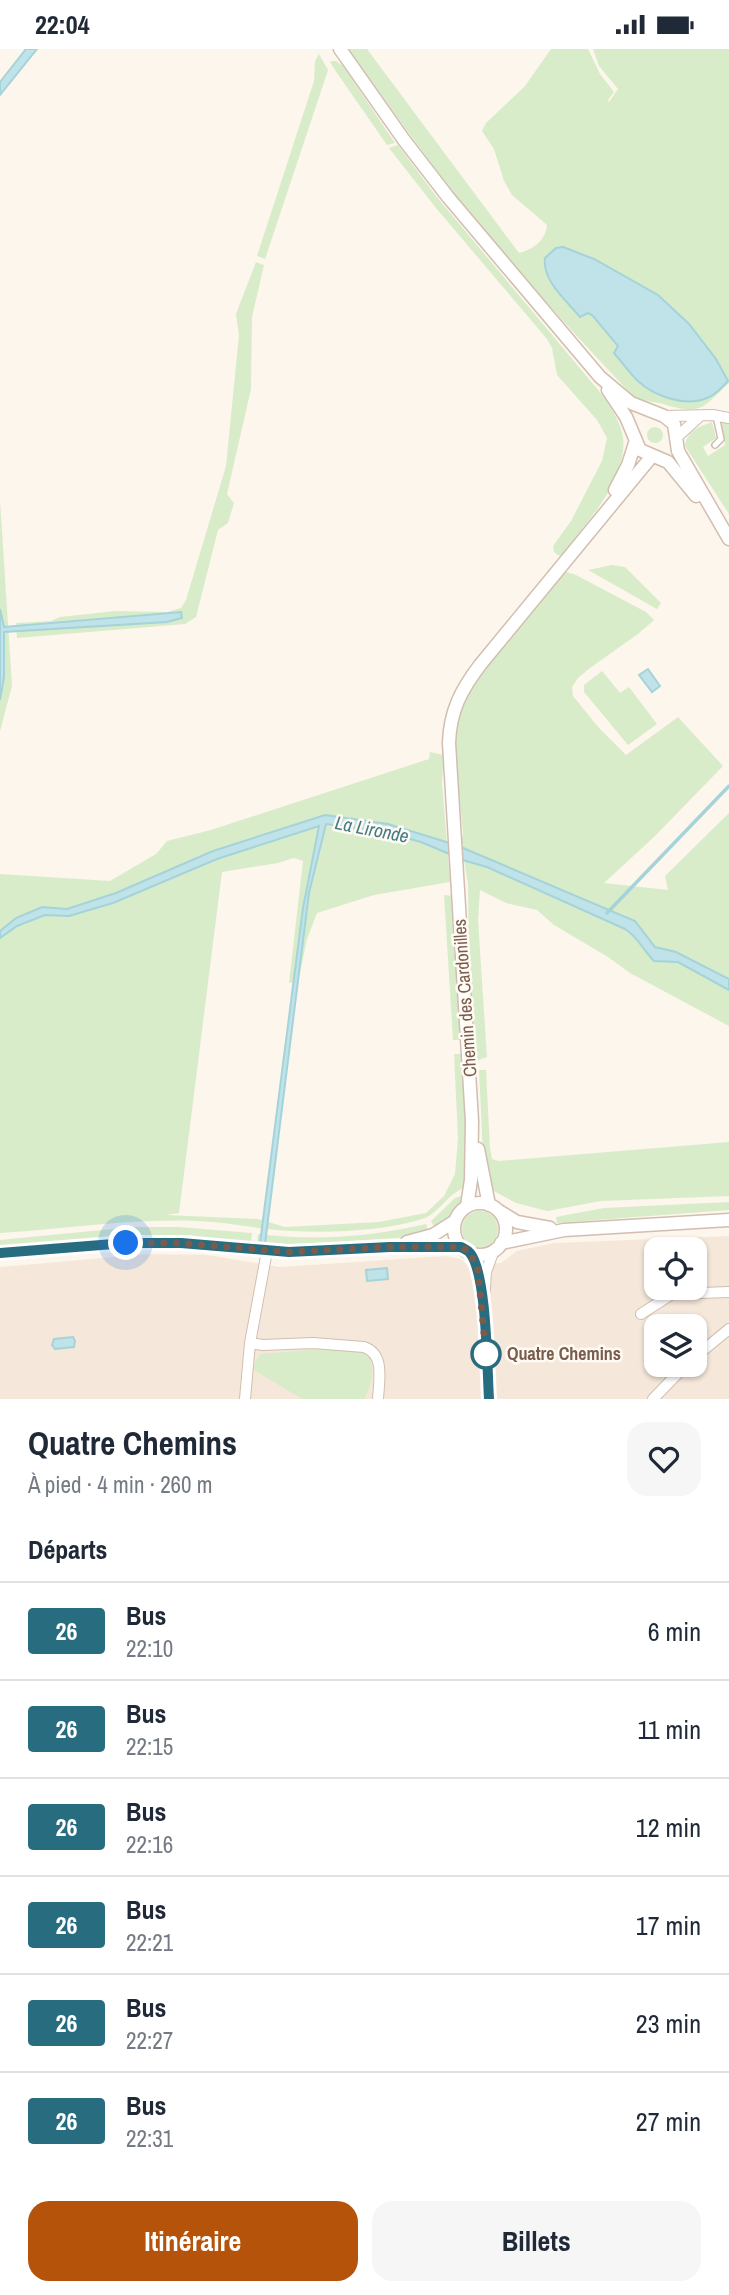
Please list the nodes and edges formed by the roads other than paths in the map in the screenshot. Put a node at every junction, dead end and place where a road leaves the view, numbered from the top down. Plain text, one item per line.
1 (340, 49) edge
2 (600, 377) junction
3 (662, 415) junction
4 (700, 416) junction
5 (716, 416) junction
6 (729, 418) edge
7 (676, 439) junction
8 (635, 440) junction
9 (715, 446) dead end
10 (654, 457) junction
11 (720, 526) junction
12 (591, 529) junction
13 (729, 539) edge
14 (472, 1122) junction
15 (467, 1206) junction
16 (494, 1208) junction
17 (729, 1220) edge
18 (455, 1221) junction
19 (564, 1230) junction
20 (390, 1247) junction
21 (497, 1247) junction
22 (466, 1250) junction
23 (267, 1251) junction
24 (0, 1253) edge
25 (729, 1292) edge
26 (484, 1314) junction
27 (642, 1314) dead end
28 (729, 1329) edge
29 (250, 1343) junction
30 (707, 1347) edge
31 (674, 1377) edge
32 (245, 1399) edge
33 (378, 1399) edge
34 (489, 1399) edge
35 (653, 1399) edge

1 - 2 street
2 - 3 street
2 - 8 street
3 - 4 street
3 - 7 street
3 - 8 street
4 - 5 street
4 - 7 street
5 - 6 street
5 - 9 lane
7 - 10 street
7 - 11 street
8 - 10 street
8 - 12 street
10 - 11 street
10 - 12 street
11 - 13 street
12 - 14 street, Chemin des Cardonilles
14 - 15 street, Chemin des Cardonilles
14 - 16 street, Chemin des Cardonilles
15 - 16 street
15 - 18 street
16 - 19 street
16 - 21 street
17 - 19 street
18 - 20 street
18 - 22 street
19 - 21 street
20 - 22 street
20 - 23 street
21 - 22 street
21 - 26 street
22 - 26 street
23 - 24 street
23 - 29 street
25 - 27 street
26 - 34 street
28 - 30 street
29 - 32 street
29 - 33 street
31 - 35 street

